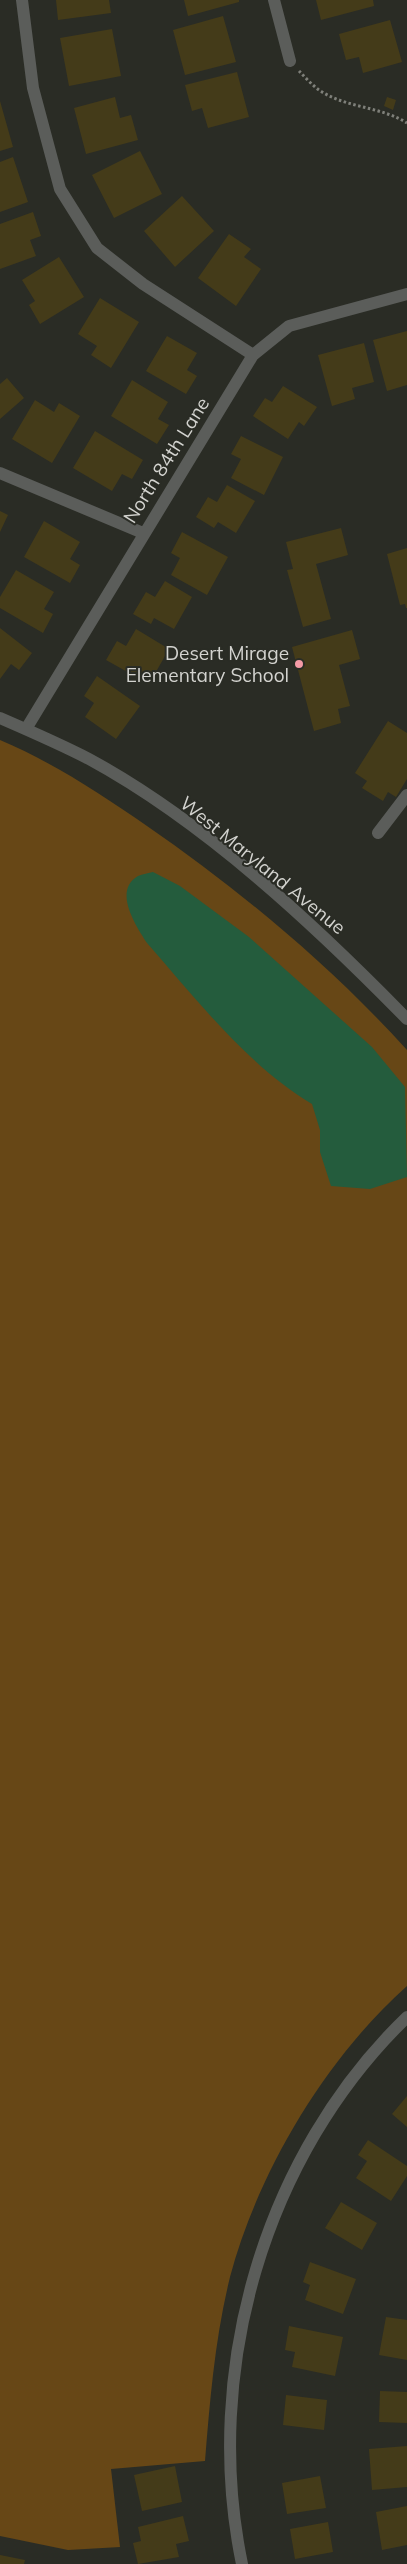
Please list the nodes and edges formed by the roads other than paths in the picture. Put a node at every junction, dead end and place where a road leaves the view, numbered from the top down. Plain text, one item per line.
1 (22, 0) edge
2 (274, 0) edge
3 (290, 62) road end
4 (407, 294) edge
5 (253, 355) junction
6 (0, 473) edge
7 (143, 533) junction
8 (0, 718) edge
9 (26, 729) junction
10 (407, 795) edge
11 (378, 832) dead end
12 (407, 1019) edge
13 (407, 2017) edge
14 (242, 2564) edge

1 - 5 street
2 - 3 street
4 - 5 street, North 84th Lane
5 - 7 street, North 84th Lane
6 - 7 street
7 - 9 street, North 84th Lane
8 - 9 street, West Maryland Avenue
9 - 12 street, West Maryland Avenue
10 - 11 street
13 - 14 street

